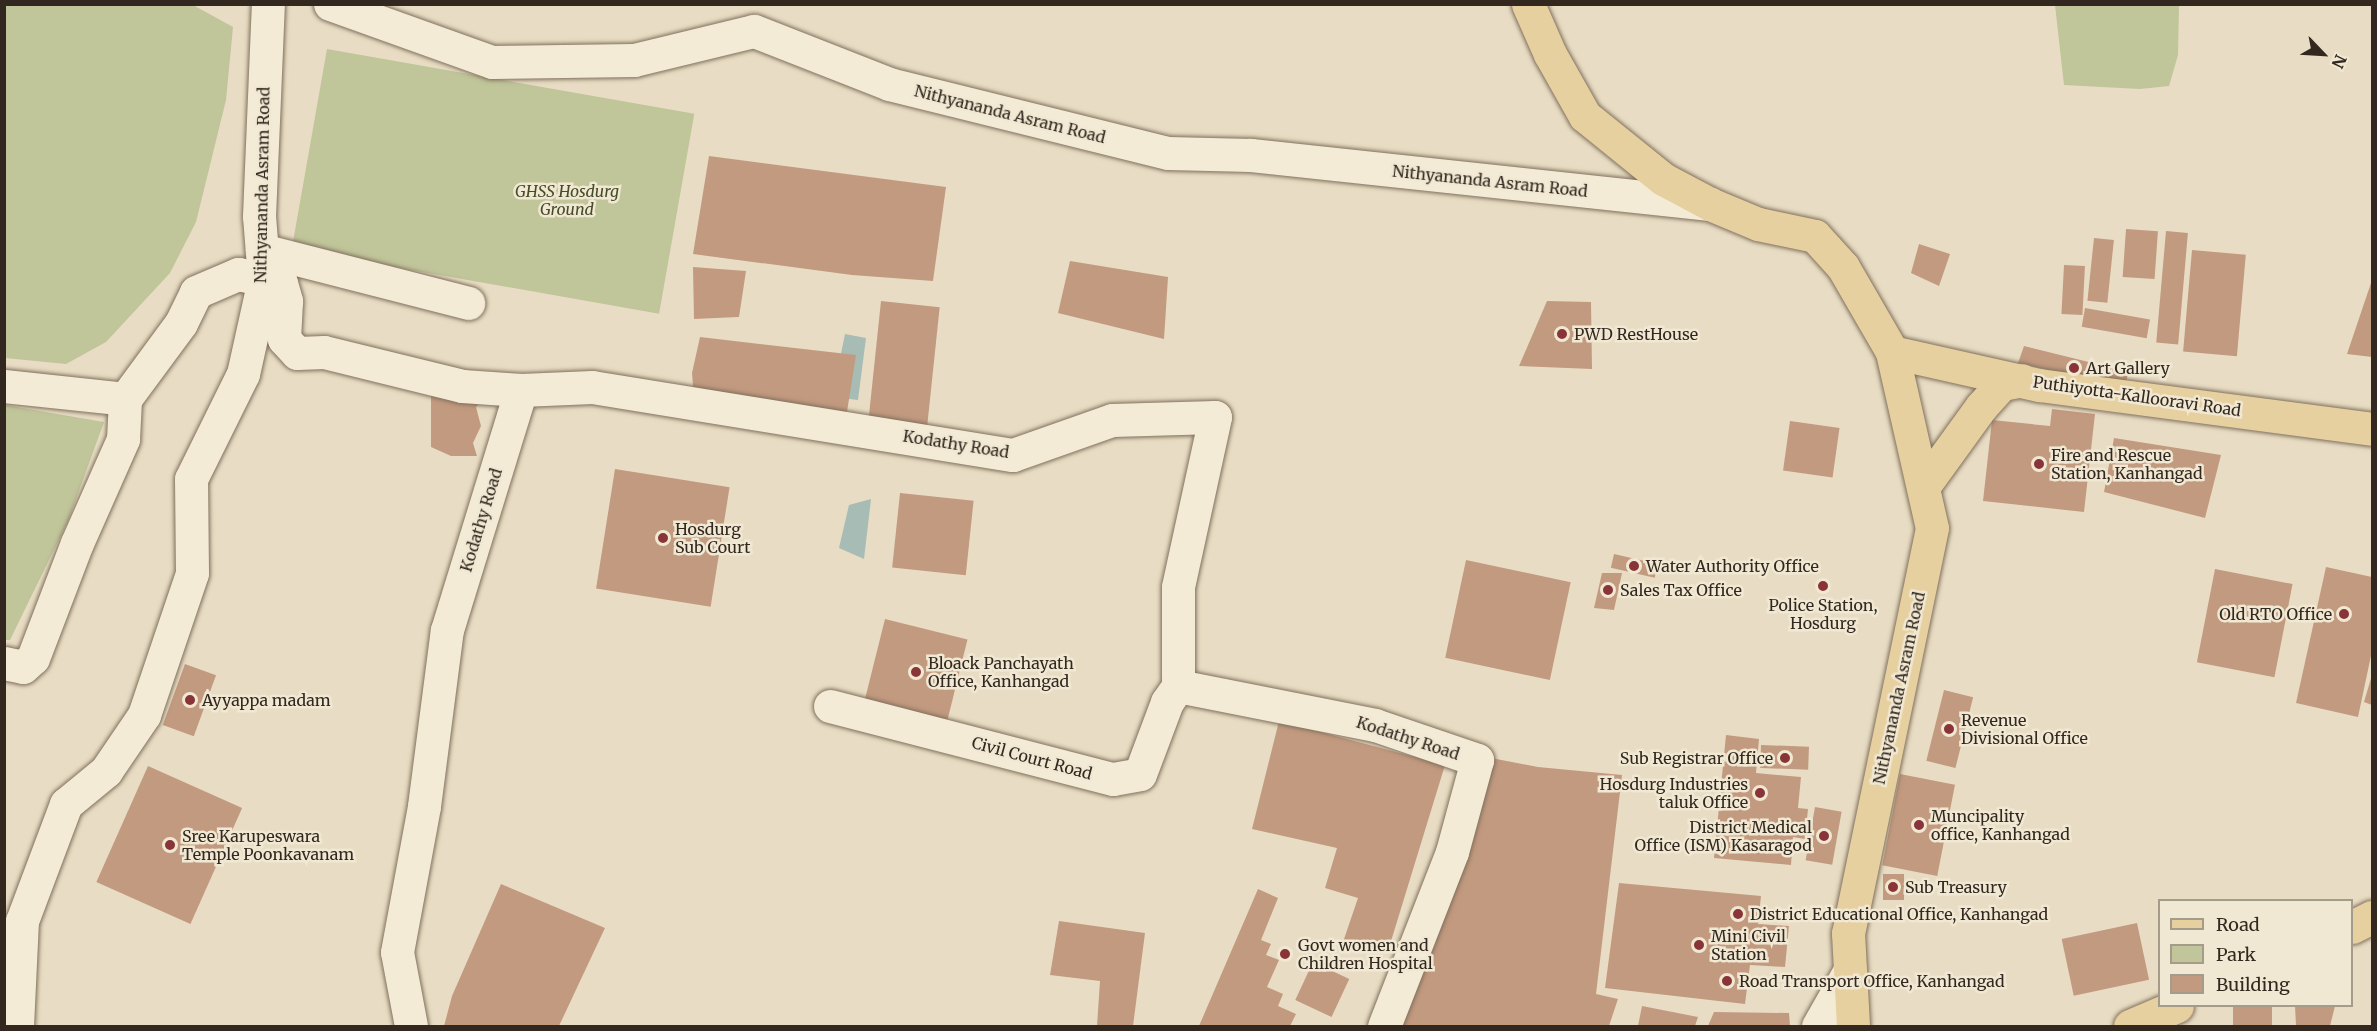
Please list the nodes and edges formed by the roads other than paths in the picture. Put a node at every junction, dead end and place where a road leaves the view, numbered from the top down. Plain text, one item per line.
1 (268, 4) edge
2 (330, 4) edge
3 (1528, 4) edge
4 (1710, 204) junction
5 (263, 264) junction
6 (468, 303) dead end
7 (1892, 352) junction
8 (2022, 380) junction
9 (4, 386) edge
10 (521, 390) junction
11 (125, 399) junction
12 (2373, 429) edge
13 (1923, 487) junction
14 (4, 663) edge
15 (1178, 686) junction
16 (830, 706) dead end
17 (2373, 917) edge
18 (2353, 927) edge
19 (1850, 970) junction
20 (2173, 1007) edge
21 (17, 1026) edge
22 (411, 1026) edge
23 (1384, 1026) edge
24 (1818, 1026) edge
25 (1853, 1026) edge
26 (2131, 1026) edge

1 - 5 street, Nithyananda Asram Road
2 - 4 street, Nithyananda Asram Road
3 - 4 main road
4 - 7 main road
5 - 6 street
5 - 10 street
5 - 11 street
5 - 21 street, Nithyananda Asram Road
7 - 8 main road, Puthiyotta-Kallooravi Road
7 - 13 main road, Nithyananda Asram Road
8 - 12 main road, Puthiyotta-Kallooravi Road
8 - 13 main road
9 - 11 street
10 - 15 street, Kodathy Road
10 - 22 street, Kodathy Road
11 - 14 street
13 - 19 main road, Nithyananda Asram Road
15 - 16 street, Civil Court Road
15 - 23 street, Kodathy Road
17 - 18 main road
19 - 24 street
19 - 25 main road, Nithyananda Asram Road
20 - 26 main road

